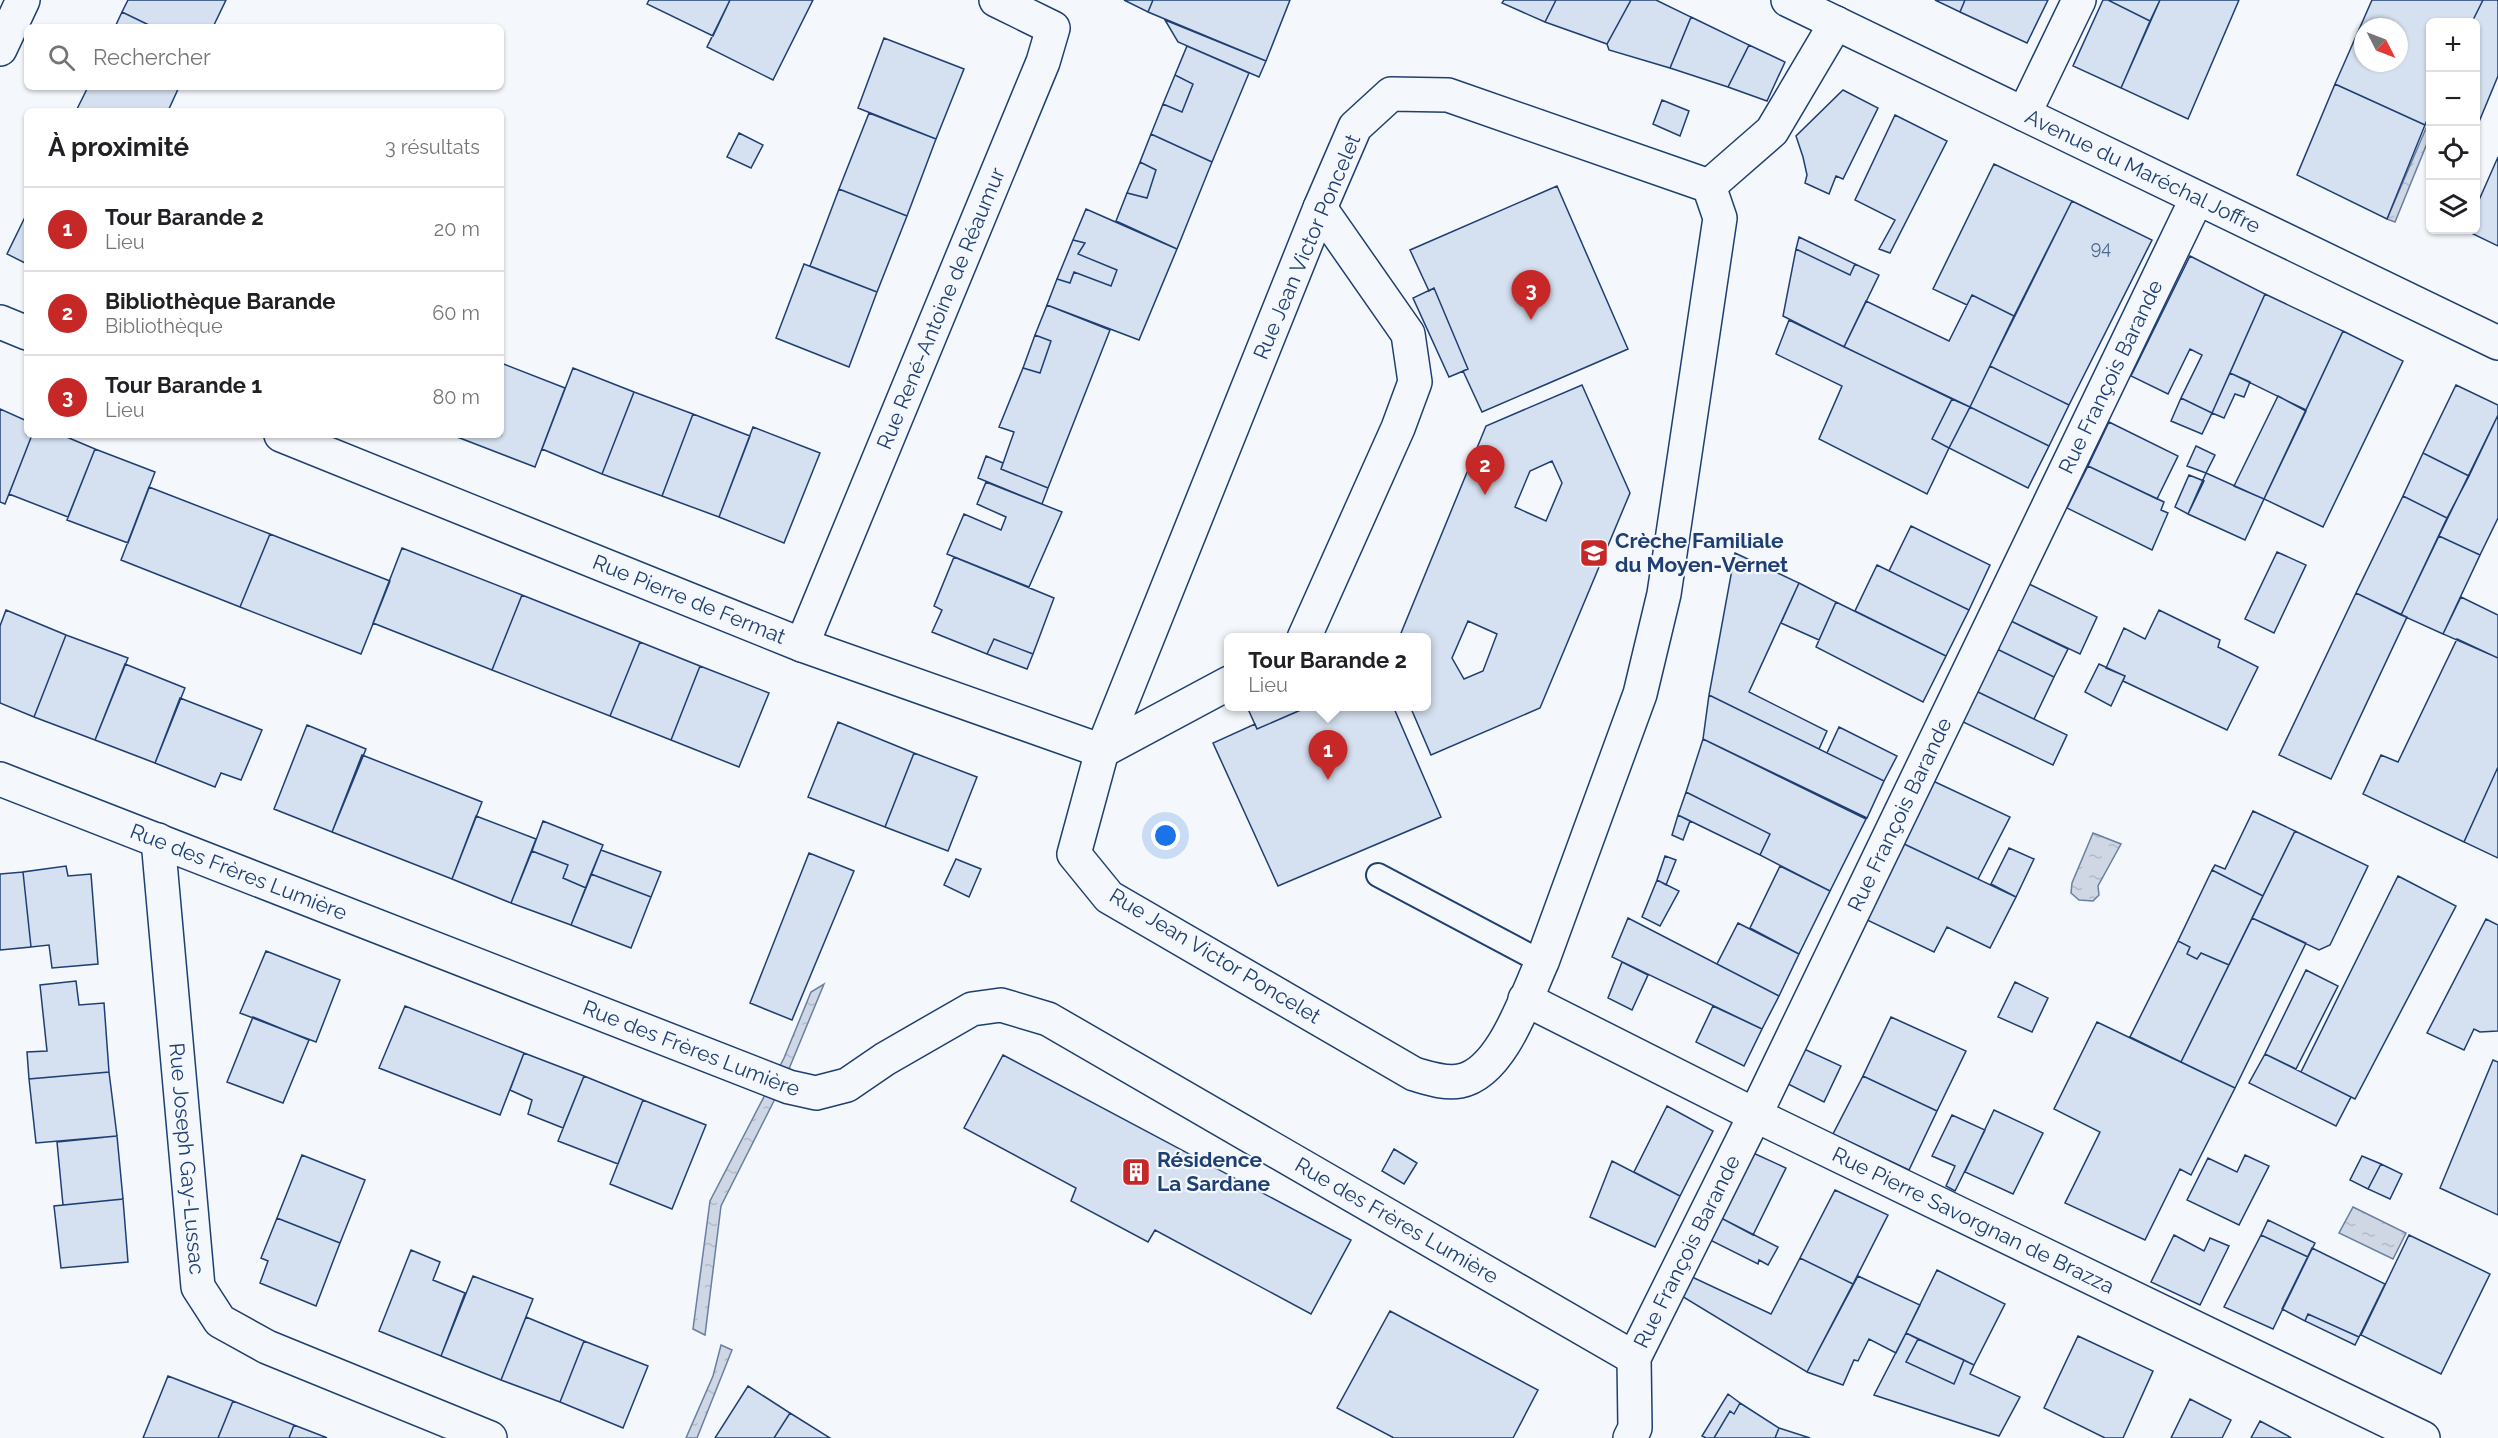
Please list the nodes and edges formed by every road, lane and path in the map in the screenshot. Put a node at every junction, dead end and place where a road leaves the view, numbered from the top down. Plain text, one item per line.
1 (22, 0) edge
2 (996, 0) edge
3 (1788, 0) edge
4 (2079, 0) edge
5 (1836, 23) junction
6 (0, 49) edge
7 (2024, 114) junction
8 (1709, 186) junction
9 (2197, 198) junction
10 (1320, 208) junction
11 (0, 322) edge
12 (24, 332) edge
13 (2498, 343) edge
14 (287, 438) edge
15 (1306, 633) edge
16 (802, 645) junction
17 (1224, 686) edge
18 (1102, 751) junction
19 (0, 779) edge
20 (158, 840) junction
21 (1378, 875) dead end
22 (1542, 962) junction
23 (1525, 999) junction
24 (1755, 1115) junction
25 (1634, 1358) junction
26 (490, 1438) edge
27 (1630, 1438) edge
28 (2423, 1438) edge

1 - 6 street
2 - 16 street, Rue René-Antoine de Réaumur
3 - 5 street, Avenue du Maréchal Joffre
4 - 7 street
5 - 7 street, Avenue du Maréchal Joffre
5 - 8 street
7 - 9 street, Avenue du Maréchal Joffre
8 - 10 street, Rue Jean Victor Poncelet
8 - 22 street, Rue Jean Victor Poncelet
9 - 13 street, Avenue du Maréchal Joffre
9 - 24 street, Rue François Barande
10 - 15 street
10 - 18 street, Rue Jean Victor Poncelet
11 - 12 street
14 - 16 street, Rue Pierre de Fermat
16 - 18 street, Rue Pierre de Fermat
17 - 18 street
18 - 23 street, Rue Jean Victor Poncelet
19 - 20 street, Rue des Frères Lumière
20 - 25 street, Rue des Frères Lumière
20 - 26 street, Rue Joseph Gay-Lussac
21 - 22 lane
22 - 23 street, Rue Jean Victor Poncelet
23 - 24 street, Rue Pierre Savorgnan de Brazza
24 - 25 street, Rue François Barande
24 - 28 street, Rue Pierre Savorgnan de Brazza
25 - 27 street, Rue François Barande

